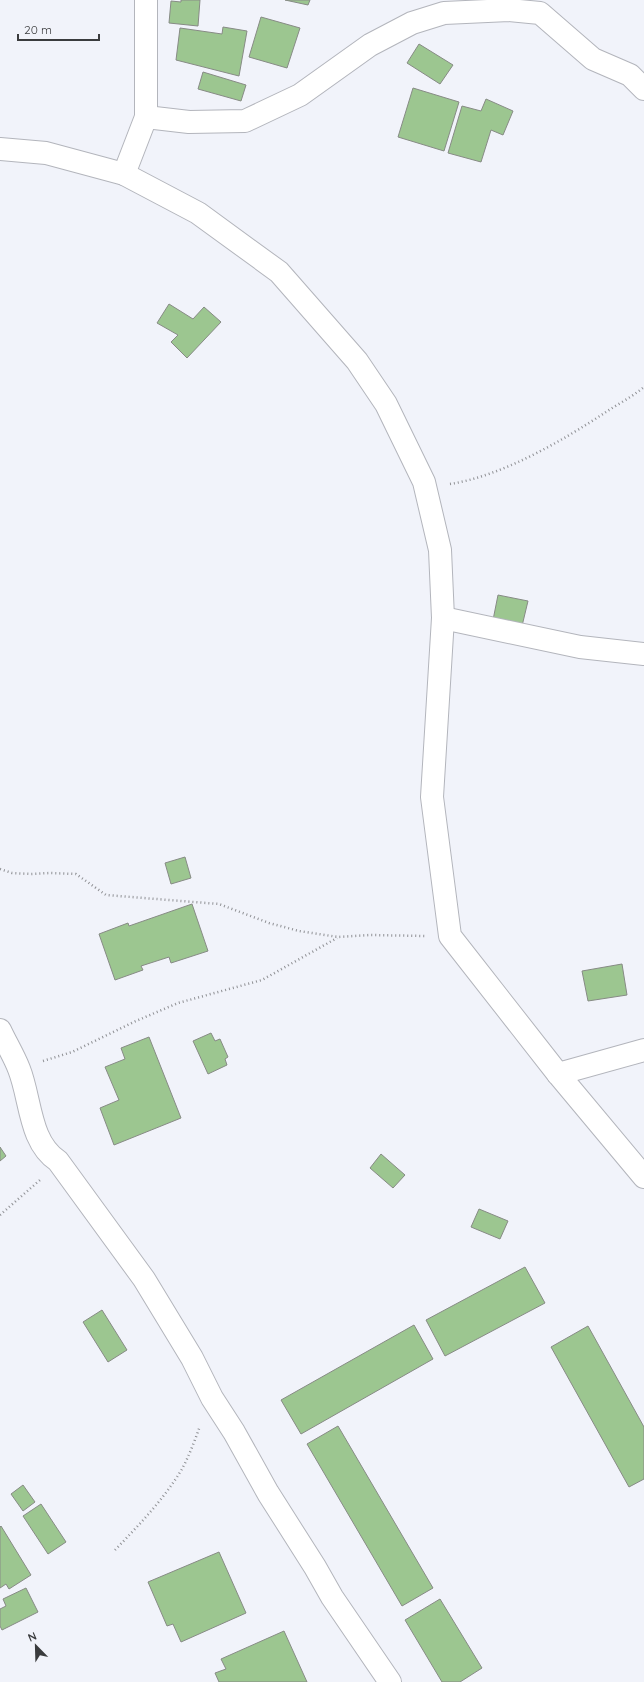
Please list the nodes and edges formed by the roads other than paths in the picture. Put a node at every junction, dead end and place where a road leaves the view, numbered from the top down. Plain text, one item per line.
1 (146, 0) edge
2 (644, 89) edge
3 (146, 117) junction
4 (0, 150) edge
5 (124, 174) junction
6 (443, 618) junction
7 (644, 654) edge
8 (0, 1030) edge
9 (644, 1050) edge
10 (558, 1074) junction
11 (644, 1177) edge
12 (390, 1682) edge

1 - 3 street
2 - 3 street
3 - 5 street
4 - 5 street
5 - 6 street
6 - 7 street
6 - 10 street
8 - 12 street
9 - 10 street
10 - 11 street

